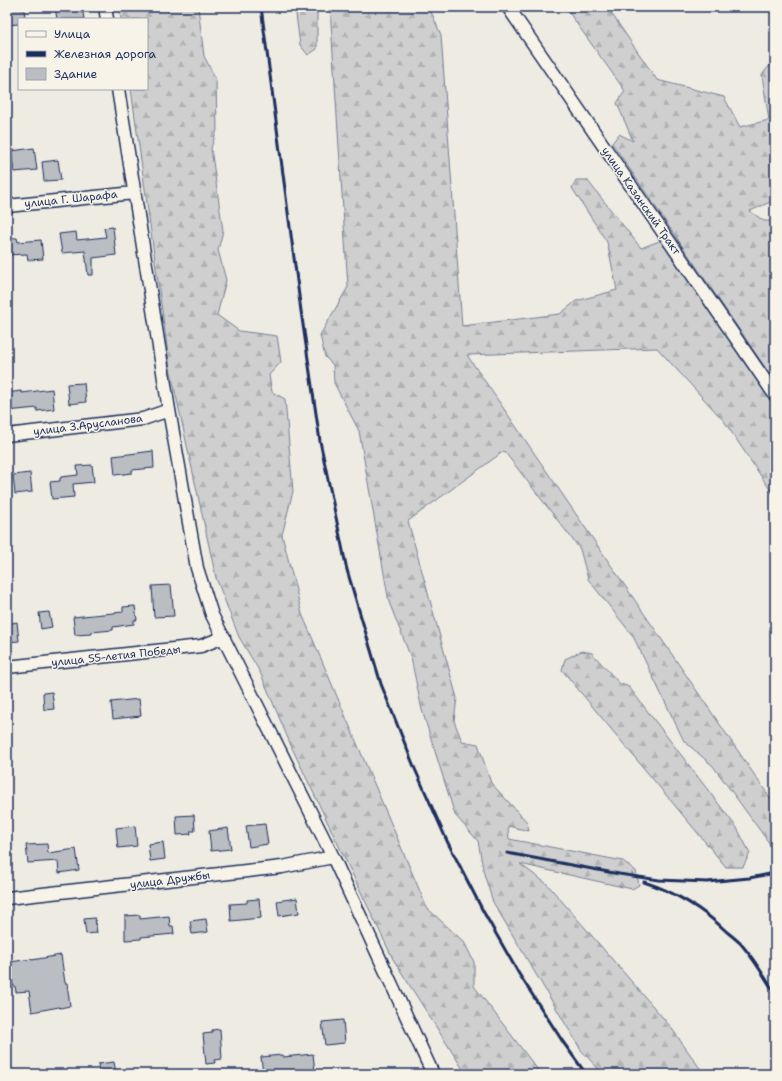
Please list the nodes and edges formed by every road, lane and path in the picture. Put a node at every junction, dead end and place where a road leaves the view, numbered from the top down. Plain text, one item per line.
1 (105, 7) edge
2 (508, 7) edge
3 (107, 18) edge
4 (118, 90) edge
5 (134, 193) junction
6 (7, 206) edge
7 (775, 395) edge
8 (168, 410) junction
9 (7, 435) edge
10 (224, 638) junction
11 (7, 667) edge
12 (333, 857) junction
13 (7, 898) edge
14 (429, 1074) edge

1 - 3 street
2 - 7 street, улица Казанский Тракт
4 - 5 street
5 - 6 street, улица Г. Шарафа
5 - 8 street
8 - 9 street, улица З.Арусланова
8 - 10 street
10 - 11 street, улица 55-летия Победы
10 - 12 street
12 - 13 street, улица Дружбы
12 - 14 street

